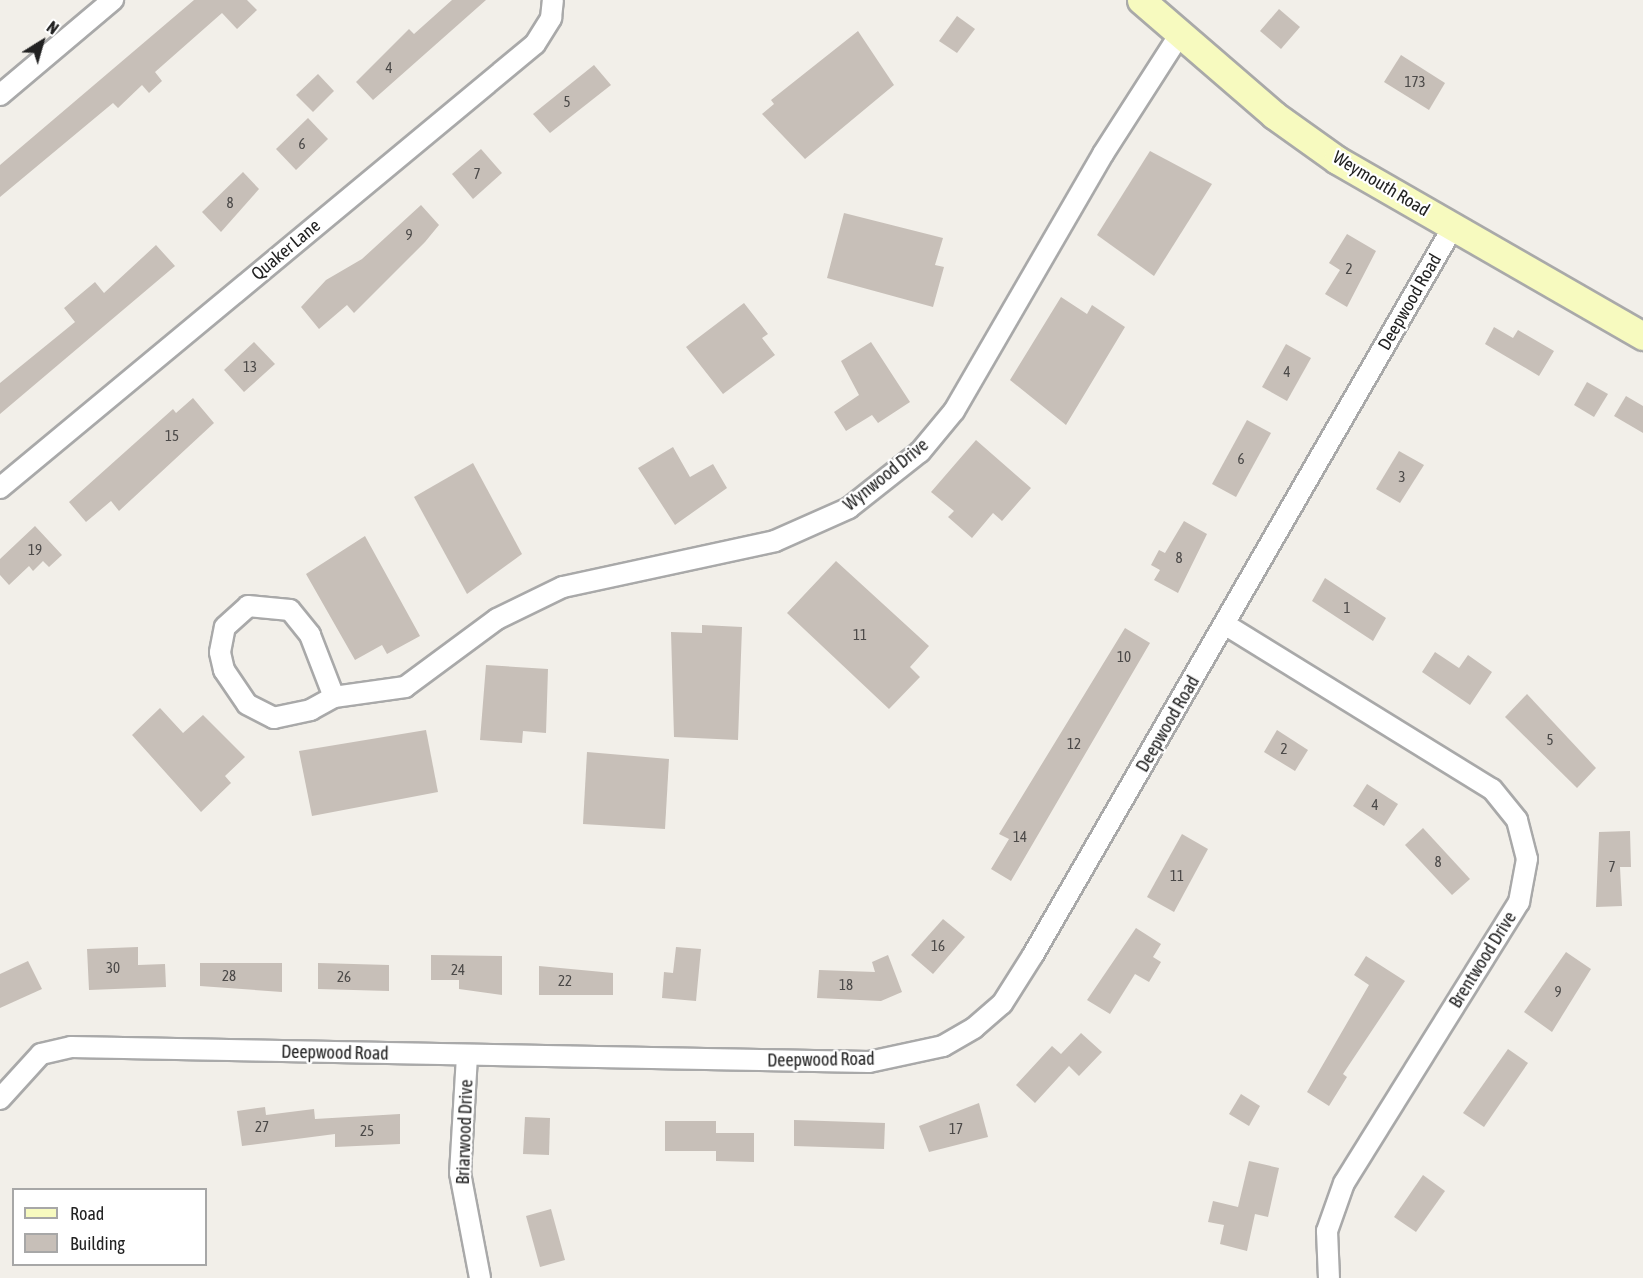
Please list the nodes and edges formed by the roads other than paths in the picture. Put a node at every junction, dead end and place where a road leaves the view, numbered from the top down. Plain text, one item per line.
1 (113, 0) edge
2 (553, 0) edge
3 (1141, 0) edge
4 (1180, 34) junction
5 (0, 94) edge
6 (1453, 228) junction
7 (1643, 336) edge
8 (0, 488) edge
9 (1226, 625) junction
10 (334, 697) junction
11 (467, 1056) junction
12 (0, 1099) edge
13 (480, 1278) edge
14 (1329, 1278) edge

1 - 5 street
2 - 8 street, Quaker Lane
3 - 4 street, Weymouth Road
4 - 6 street, Weymouth Road
4 - 10 street, Wynwood Drive
6 - 7 street, Weymouth Road
6 - 9 street, Deepwood Road
9 - 11 street, Deepwood Road
9 - 14 street, Brentwood Drive
10 - 10 street, Wynwood Drive
11 - 12 street, Deepwood Road
11 - 13 street, Briarwood Drive

